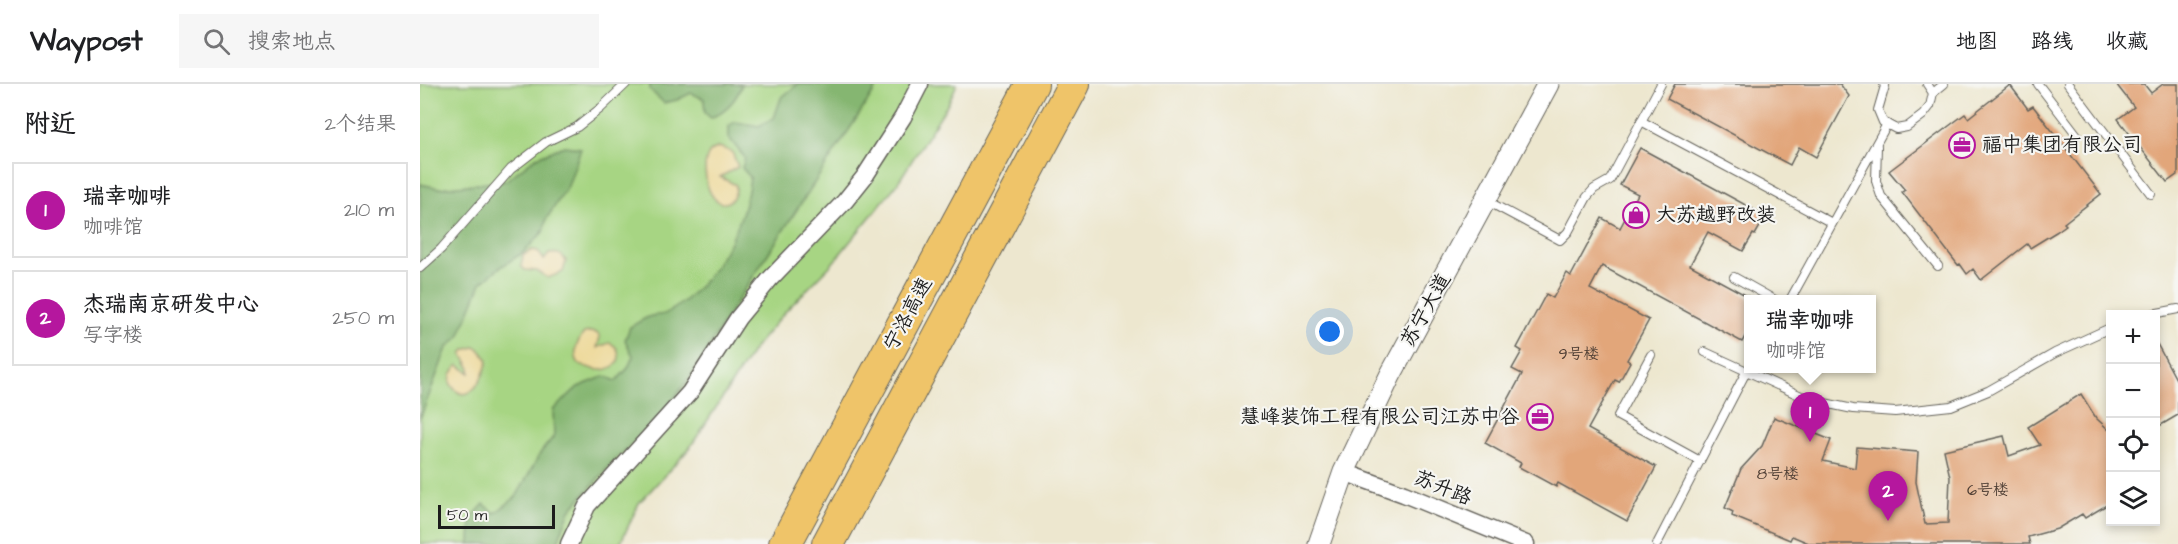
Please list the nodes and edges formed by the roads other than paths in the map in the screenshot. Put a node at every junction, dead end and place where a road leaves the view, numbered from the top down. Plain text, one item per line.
1 (626, 84) edge
2 (920, 84) edge
3 (1032, 84) edge
4 (1074, 84) edge
5 (1548, 84) edge
6 (1661, 84) edge
7 (1884, 84) edge
8 (1927, 84) edge
9 (1944, 84) edge
10 (2038, 84) edge
11 (2068, 84) edge
12 (1933, 93) junction
13 (1641, 121) junction
14 (1887, 124) junction
15 (2077, 135) dead end
16 (1877, 142) junction
17 (2151, 195) dead end
18 (1486, 201) junction
19 (1832, 223) junction
20 (1938, 266) dead end
21 (420, 267) edge
22 (1734, 277) dead end
23 (1766, 295) edge
24 (1793, 295) edge
25 (2178, 309) edge
26 (2160, 312) edge
27 (2106, 330) edge
28 (1705, 352) dead end
29 (1651, 355) dead end
30 (1744, 371) edge
31 (1745, 373) edge
32 (1748, 373) edge
33 (1700, 461) junction
34 (1344, 472) junction
35 (569, 544) edge
36 (785, 544) edge
37 (828, 544) edge
38 (1319, 544) edge
39 (1526, 544) edge
40 (1657, 544) edge

1 - 21 lane
2 - 35 street
3 - 36 highway, 宁洛高速
4 - 37 highway, 宁洛高速
5 - 18 street, 苏宁大道
6 - 13 lane
7 - 14 lane
8 - 12 lane
9 - 12 lane
10 - 15 lane
11 - 17 lane
12 - 14 lane
13 - 18 lane
13 - 19 lane
14 - 16 lane
16 - 19 lane
16 - 20 lane
18 - 34 street, 苏宁大道
19 - 24 lane
22 - 23 lane
25 - 26 lane
27 - 32 lane
28 - 30 lane
29 - 33 lane
31 - 33 lane
33 - 40 lane
34 - 38 street, 苏宁大道
34 - 39 street, 苏升路

